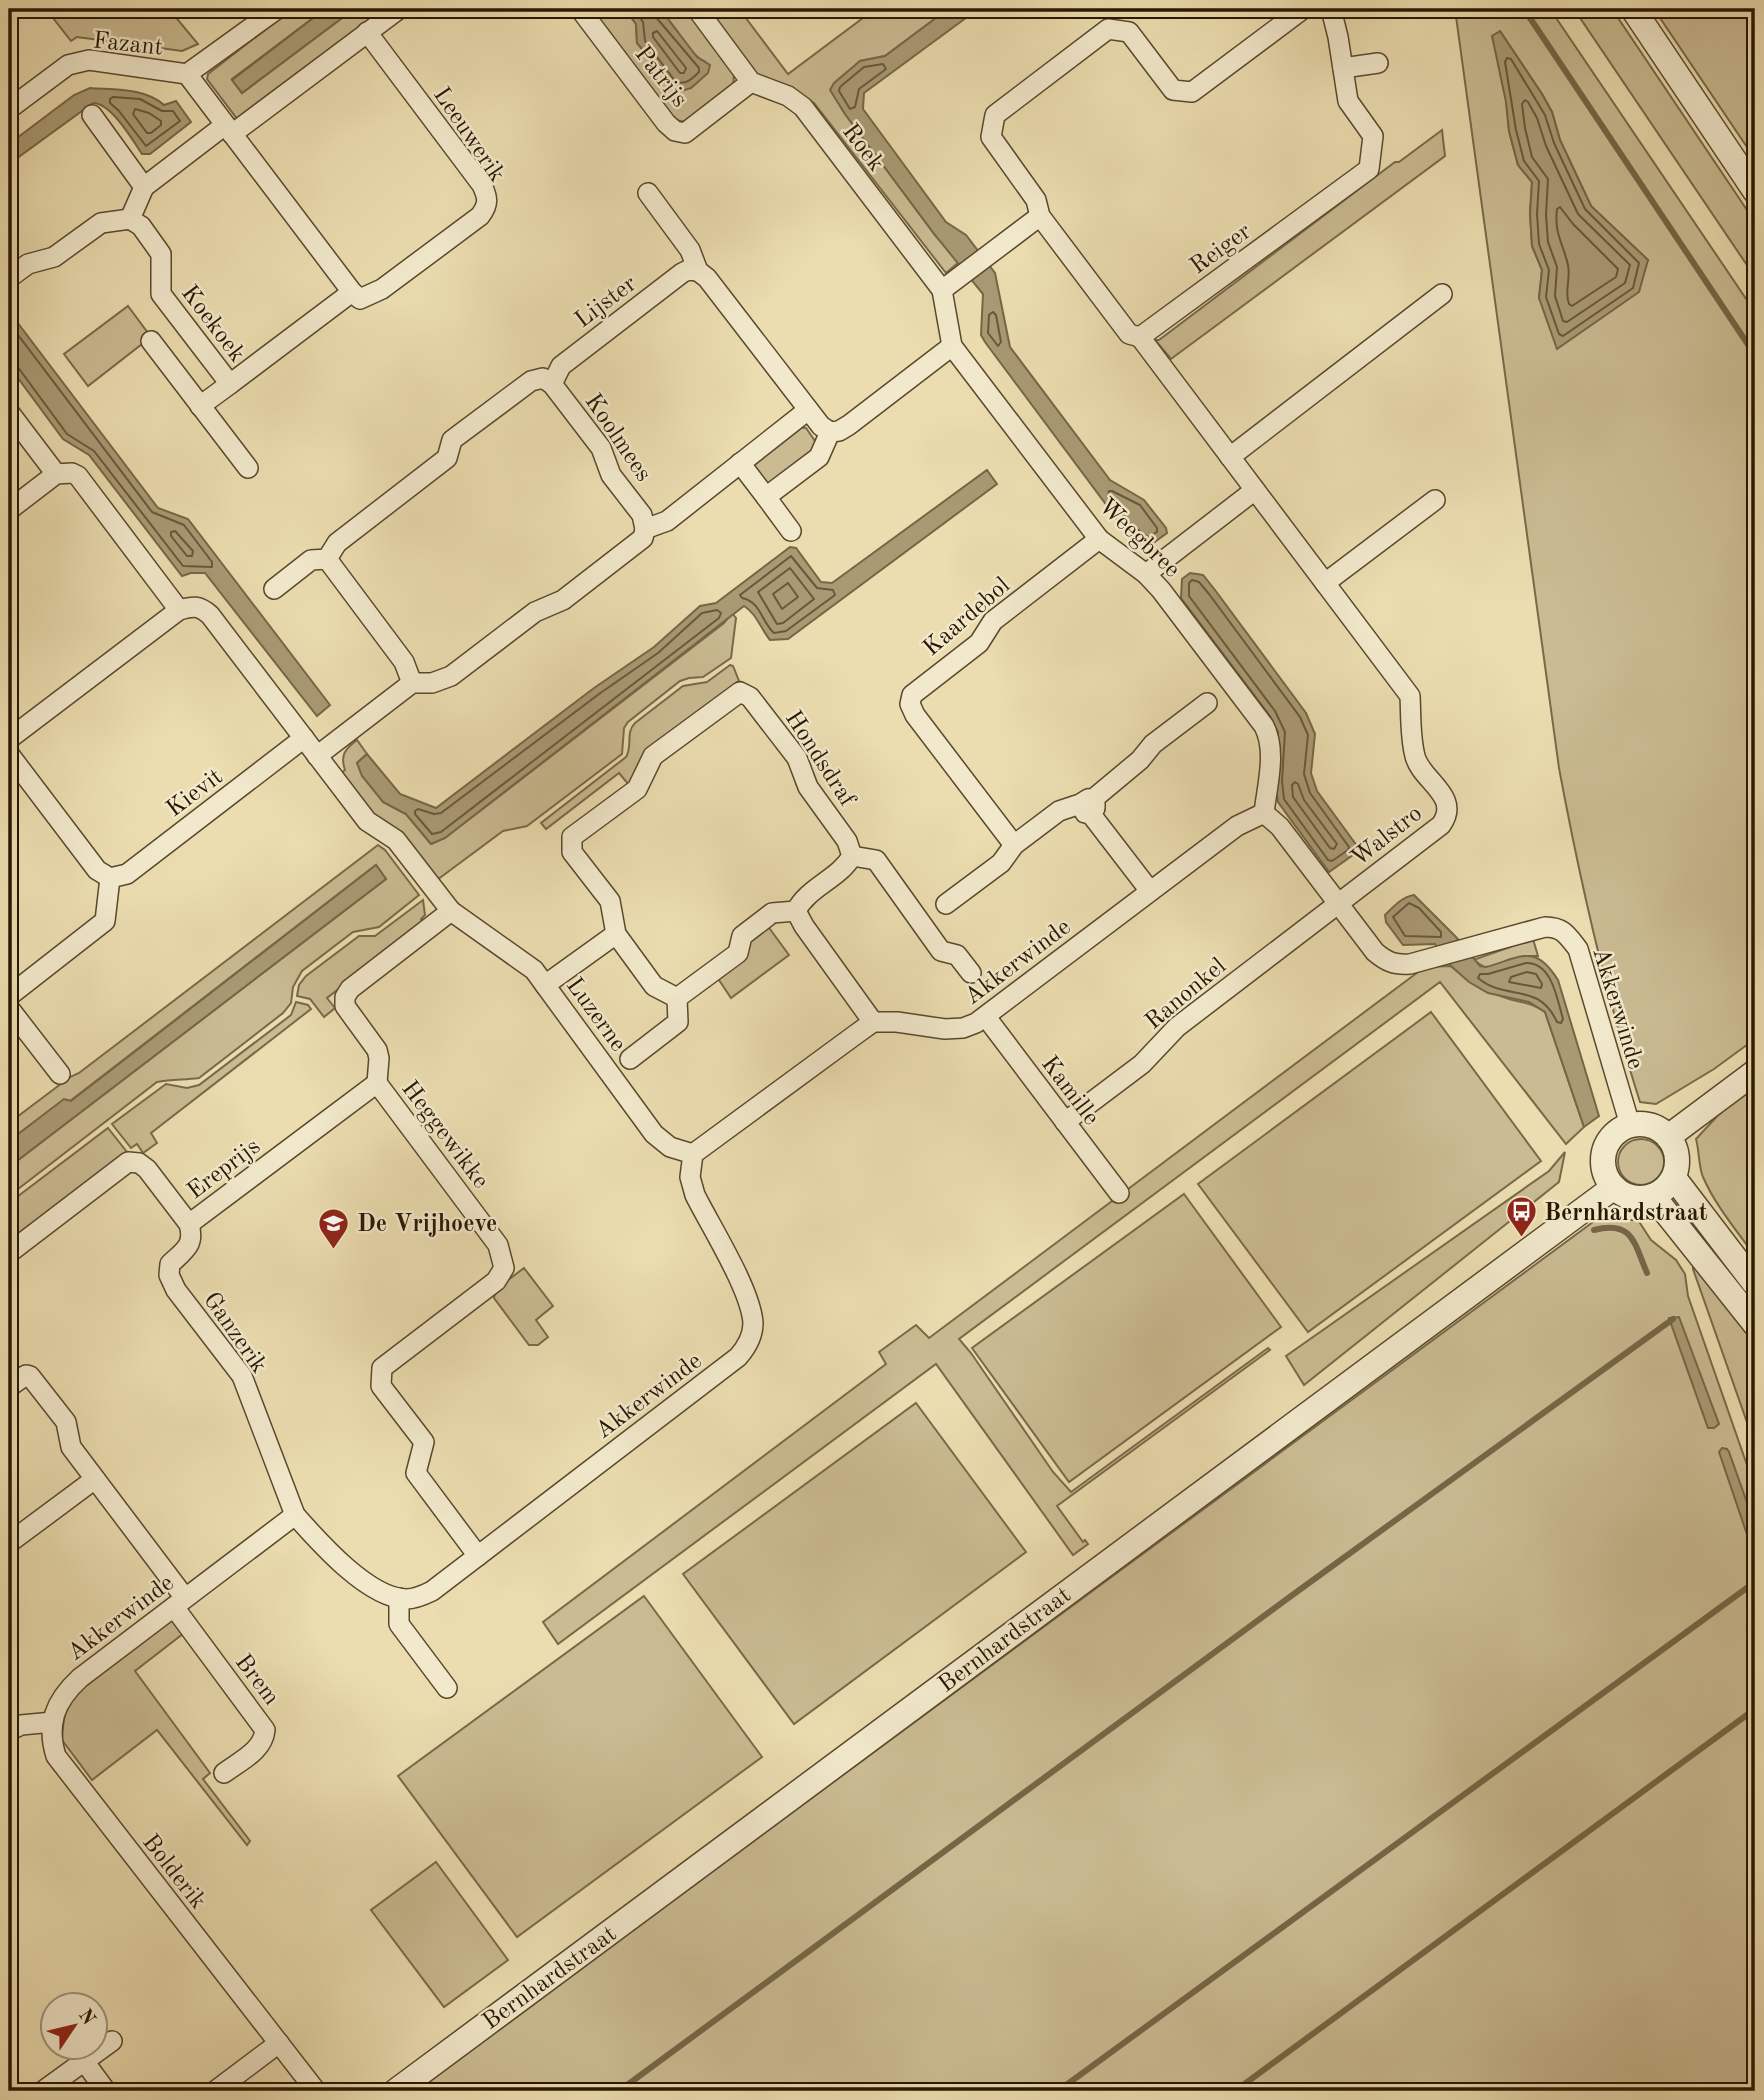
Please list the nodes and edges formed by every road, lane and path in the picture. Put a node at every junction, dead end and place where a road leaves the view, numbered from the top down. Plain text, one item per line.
1 (277, 9) edge
2 (398, 9) edge
3 (580, 9) edge
4 (697, 9) edge
5 (1303, 9) edge
6 (1331, 9) edge
7 (1633, 9) edge
8 (367, 33) junction
9 (1378, 63) dead end
10 (1343, 68) junction
11 (187, 74) junction
12 (751, 82) junction
13 (9, 109) edge
14 (92, 116) dead end
15 (229, 129) junction
16 (144, 187) junction
17 (1755, 191) edge
18 (648, 193) dead end
19 (1040, 216) junction
20 (130, 219) junction
21 (698, 271) junction
22 (9, 278) edge
23 (942, 290) junction
24 (352, 292) junction
25 (1442, 294) dead end
26 (1140, 337) junction
27 (151, 341) dead end
28 (952, 346) junction
29 (230, 384) junction
30 (552, 384) junction
31 (200, 406) junction
32 (808, 410) junction
33 (9, 412) edge
34 (830, 432) junction
35 (1230, 457) junction
36 (740, 463) junction
37 (248, 468) dead end
38 (56, 474) junction
39 (1255, 490) junction
40 (766, 497) junction
41 (1435, 500) dead end
42 (9, 509) edge
43 (645, 529) junction
44 (791, 531) dead end
45 (1099, 539) junction
46 (327, 559) junction
47 (1146, 574) junction
48 (1325, 583) junction
49 (274, 589) dead end
50 (180, 610) junction
51 (412, 683) junction
52 (1207, 703) dead end
53 (304, 738) junction
54 (9, 740) edge
55 (9, 754) edge
56 (317, 756) junction
57 (1087, 806) junction
58 (1264, 813) junction
59 (1014, 845) junction
60 (852, 856) junction
61 (110, 878) junction
62 (1150, 891) junction
63 (1338, 903) junction
64 (946, 904) dead end
65 (451, 911) junction
66 (796, 911) junction
67 (616, 934) junction
68 (971, 973) dead end
69 (545, 985) junction
70 (9, 996) edge
71 (677, 998) junction
72 (9, 1008) edge
73 (986, 1017) junction
74 (873, 1022) junction
75 (630, 1059) dead end
76 (1755, 1072) edge
77 (60, 1074) dead end
78 (377, 1083) junction
79 (1065, 1122) junction
80 (1630, 1125) junction
81 (1668, 1137) junction
82 (693, 1154) junction
83 (1674, 1178) junction
84 (1614, 1187) junction
85 (1119, 1193) dead end
86 (1653, 1196) junction
87 (189, 1224) junction
88 (9, 1253) edge
89 (1755, 1284) edge
90 (1755, 1324) edge
91 (9, 1387) edge
92 (94, 1479) junction
93 (295, 1515) junction
94 (9, 1543) edge
95 (478, 1556) junction
96 (399, 1598) junction
97 (179, 1603) junction
98 (447, 1688) dead end
99 (53, 1722) junction
100 (9, 1731) edge
101 (224, 1773) dead end
102 (112, 2041) dead end
103 (279, 2043) junction
104 (108, 2044) edge
105 (83, 2062) edge
106 (85, 2062) edge
107 (43, 2091) edge
108 (106, 2091) edge
109 (215, 2091) edge
110 (316, 2091) edge
111 (396, 2091) edge

1 - 11 street, Fazant
2 - 8 street
3 - 12 street, Patrijs
4 - 12 street
5 - 19 street
6 - 10 street, Reiger
7 - 17 street
8 - 15 street
8 - 24 street, Leeuwerik
9 - 10 street
10 - 26 street, Reiger
11 - 13 street, Fazant
11 - 15 street
12 - 23 street, Roek
14 - 16 street
15 - 16 street
15 - 24 street
16 - 20 street
18 - 21 street
19 - 23 street
19 - 26 street
20 - 22 street
20 - 29 street, Koekoek
21 - 30 street, Lijster
21 - 32 street
23 - 28 street, Roek
24 - 29 street, Koekoek
25 - 35 street
26 - 35 street, Walstro
27 - 31 street
28 - 34 street
28 - 45 street, Weegbree
29 - 31 street, Koekoek
30 - 43 street, Koolmees
30 - 46 street, Koolmees
31 - 37 street
32 - 34 street
32 - 36 street
33 - 38 street
34 - 40 street
35 - 39 street, Walstro
36 - 40 street
36 - 43 street
38 - 42 street
38 - 50 street
39 - 47 street
39 - 48 street, Walstro
40 - 44 street
41 - 48 street
43 - 51 street
45 - 47 street, Weegbree
45 - 59 street, Kaardebol
46 - 49 street, Koolmees
46 - 51 street
47 - 58 street, Weegbree
48 - 63 street, Walstro
50 - 53 street
50 - 54 street
51 - 56 street
52 - 57 street
53 - 56 street
53 - 61 street, Kievit
55 - 61 street
56 - 65 street
57 - 59 street
57 - 62 street
58 - 62 street, Akkerwinde
58 - 63 street, Akkerwinde
59 - 64 street
60 - 66 street
60 - 67 street, Hondsdraf
60 - 68 street
61 - 70 street
62 - 73 street, Akkerwinde
63 - 79 street, Ranonkel
63 - 80 street, Akkerwinde
65 - 69 street, Luzerne
65 - 78 street, Heggewikke
66 - 71 street
66 - 74 street
67 - 69 street
67 - 71 street, Hondsdraf
69 - 82 street, Luzerne
71 - 75 street
72 - 77 street
73 - 74 street, Akkerwinde
73 - 79 street, Kamille
74 - 82 street
76 - 81 street
78 - 87 street, Ereprijs
78 - 95 street, Heggewikke
79 - 85 street, Kamille
80 - 81 street
80 - 84 street
81 - 83 street
82 - 95 street, Akkerwinde
83 - 86 street
83 - 89 street
84 - 86 street
84 - 111 street, Bernhardstraat
86 - 90 street
87 - 88 street, Ereprijs
87 - 93 street, Ganzerik
91 - 92 street
92 - 94 street
92 - 97 street
93 - 96 street
93 - 97 street, Akkerwinde
95 - 96 street, Akkerwinde
96 - 98 street
97 - 99 street, Akkerwinde
97 - 101 street, Brem
99 - 100 street
99 - 103 street, Bolderik
102 - 104 street
103 - 109 street
103 - 110 street, Bolderik
105 - 107 street
106 - 108 street

